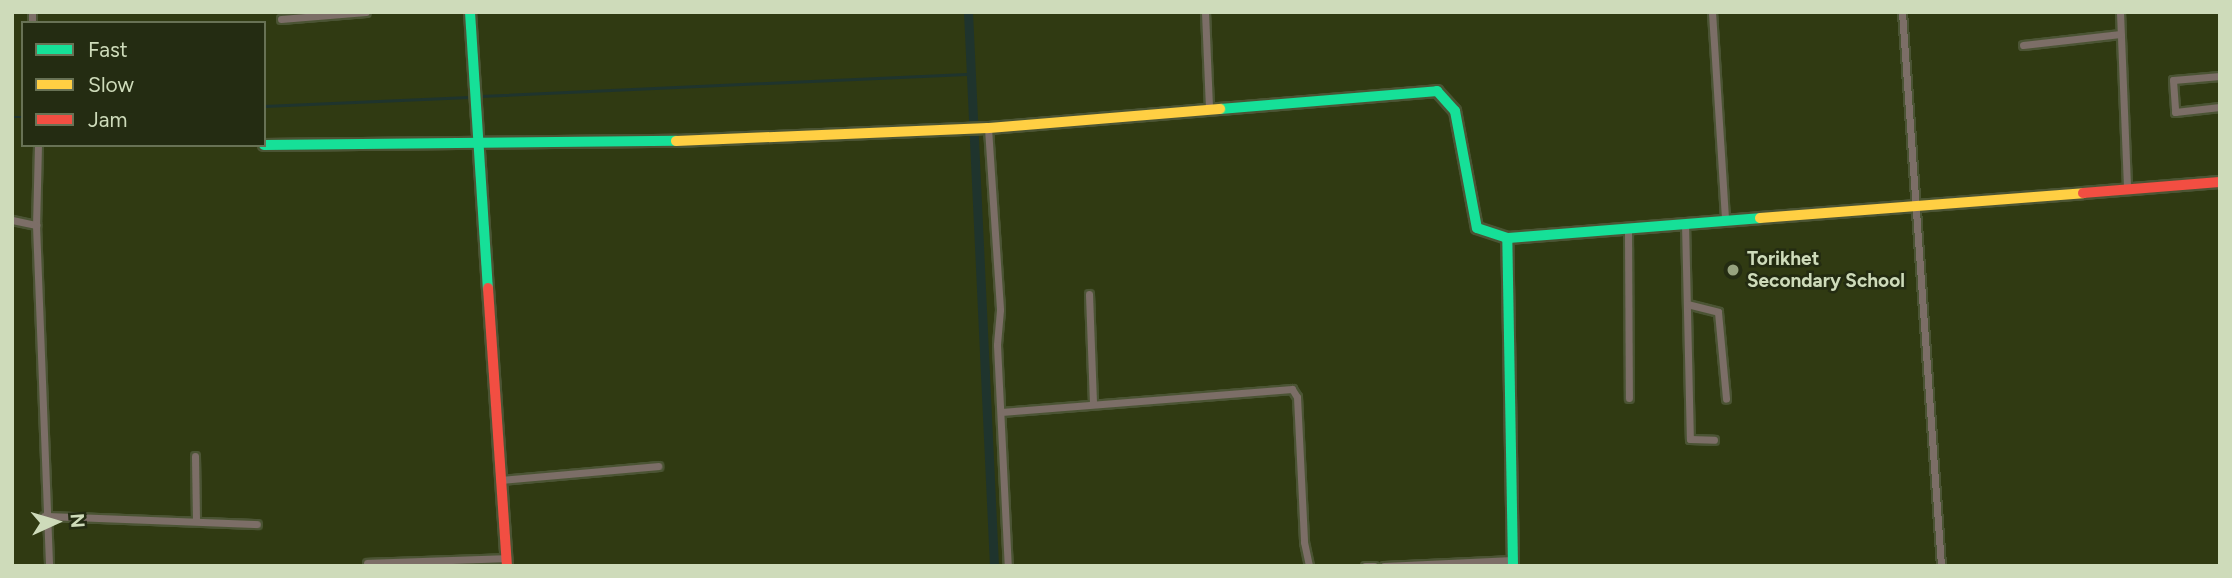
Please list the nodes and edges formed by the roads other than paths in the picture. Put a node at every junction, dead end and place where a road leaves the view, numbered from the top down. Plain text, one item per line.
1 (366, 12) edge
2 (470, 12) edge
3 (1205, 12) edge
4 (1712, 12) edge
5 (1902, 12) edge
6 (2120, 12) edge
7 (281, 19) dead end
8 (2120, 34) junction
9 (2023, 45) dead end
10 (2220, 76) edge
11 (2220, 107) edge
12 (1209, 110) junction
13 (984, 128) junction
14 (266, 145) edge
15 (479, 146) junction
16 (38, 147) edge
17 (2220, 182) edge
18 (2127, 188) junction
19 (1916, 203) junction
20 (12, 220) edge
21 (1725, 220) junction
22 (1685, 223) junction
23 (36, 225) junction
24 (1628, 229) junction
25 (1507, 238) junction
26 (1088, 294) dead end
27 (1687, 304) junction
28 (1629, 398) dead end
29 (1726, 399) dead end
30 (1093, 403) junction
31 (1001, 412) junction
32 (1714, 440) dead end
33 (195, 456) dead end
34 (658, 466) dead end
35 (501, 480) junction
36 (44, 516) junction
37 (195, 521) junction
38 (257, 524) dead end
39 (507, 562) edge
40 (367, 563) dead end
41 (1513, 563) edge
42 (400, 564) edge
43 (49, 566) edge
44 (1008, 566) edge
45 (1309, 566) edge
46 (1365, 566) edge
47 (1374, 566) edge
48 (1384, 566) edge
49 (1941, 566) edge

1 - 7 street
2 - 15 street
3 - 12 street
4 - 21 street
5 - 19 street
6 - 8 street
8 - 9 street
8 - 18 street
10 - 11 street
12 - 13 street
12 - 25 street
13 - 15 street
13 - 31 street
14 - 15 street
15 - 35 street
16 - 23 street
17 - 18 street
18 - 19 street
19 - 21 street
19 - 49 street
20 - 23 street
21 - 22 street
22 - 24 street
22 - 27 street
23 - 36 street
24 - 25 street
24 - 28 street
25 - 41 street
26 - 30 street
27 - 29 street
27 - 32 street
30 - 31 street
30 - 45 street
31 - 44 street
33 - 37 street
34 - 35 street
35 - 39 street
36 - 37 street
36 - 43 street
37 - 38 street
39 - 42 street
40 - 42 street
41 - 48 street
46 - 47 street

